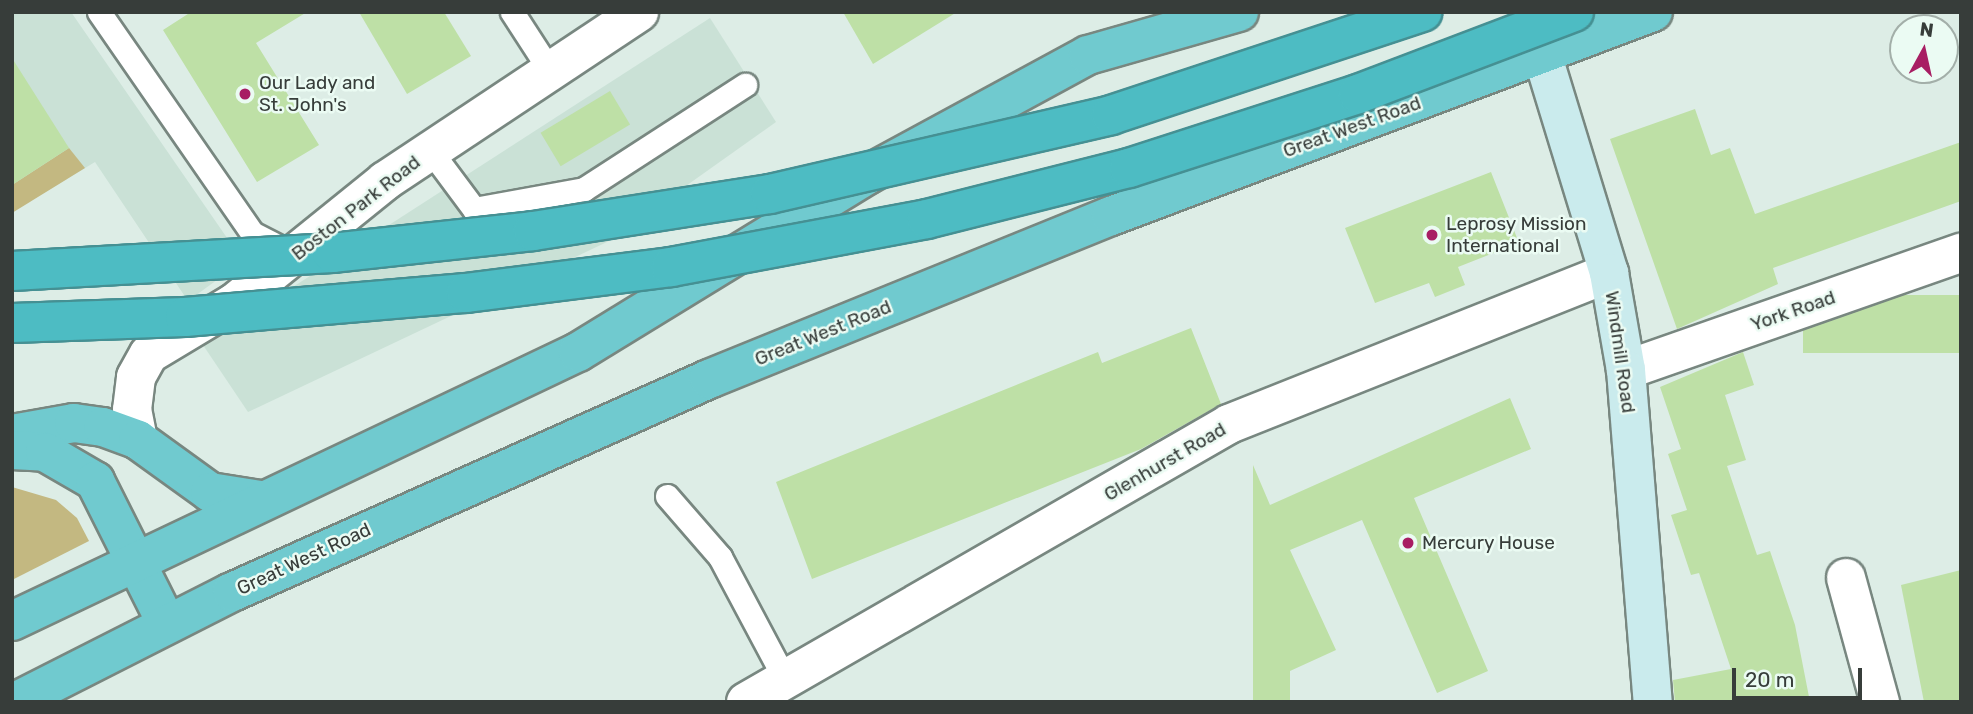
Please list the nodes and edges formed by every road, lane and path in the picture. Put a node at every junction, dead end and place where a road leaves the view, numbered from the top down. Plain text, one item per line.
1 (99, 12) edge
2 (512, 12) edge
3 (639, 12) edge
4 (1239, 12) edge
5 (1422, 12) edge
6 (1529, 12) edge
7 (1574, 12) edge
8 (1653, 12) edge
9 (1542, 56) junction
10 (549, 69) junction
11 (746, 85) dead end
12 (430, 150) junction
13 (1961, 253) edge
14 (296, 256) junction
15 (12, 271) edge
16 (1609, 272) junction
17 (12, 323) edge
18 (1626, 370) junction
19 (12, 435) edge
20 (138, 440) junction
21 (12, 450) edge
22 (667, 496) dead end
23 (260, 500) junction
24 (138, 560) junction
25 (1846, 578) dead end
26 (12, 621) edge
27 (167, 624) junction
28 (785, 679) junction
29 (15, 702) edge
30 (746, 702) edge
31 (1653, 702) edge
32 (1880, 702) edge

1 - 14 lane
2 - 10 lane
3 - 10 street, Boston Park Road
4 - 23 highway
5 - 15 highway, bridge
6 - 9 main road, Windmill Road
7 - 17 highway, bridge
8 - 9 highway, Great West Road
9 - 16 main road, Windmill Road
9 - 27 highway, Great West Road
10 - 12 street, Boston Park Road
11 - 12 lane
12 - 14 street, Boston Park Road
13 - 18 street, York Road
14 - 20 street, Boston Park Road
16 - 18 main road, Windmill Road
16 - 28 street, Glenhurst Road
18 - 31 main road, Windmill Road
19 - 20 highway
20 - 23 highway
21 - 24 highway
22 - 28 lane
23 - 24 highway
24 - 26 highway
24 - 27 highway
25 - 32 street
27 - 29 highway, Great West Road
28 - 30 street, Glenhurst Road

